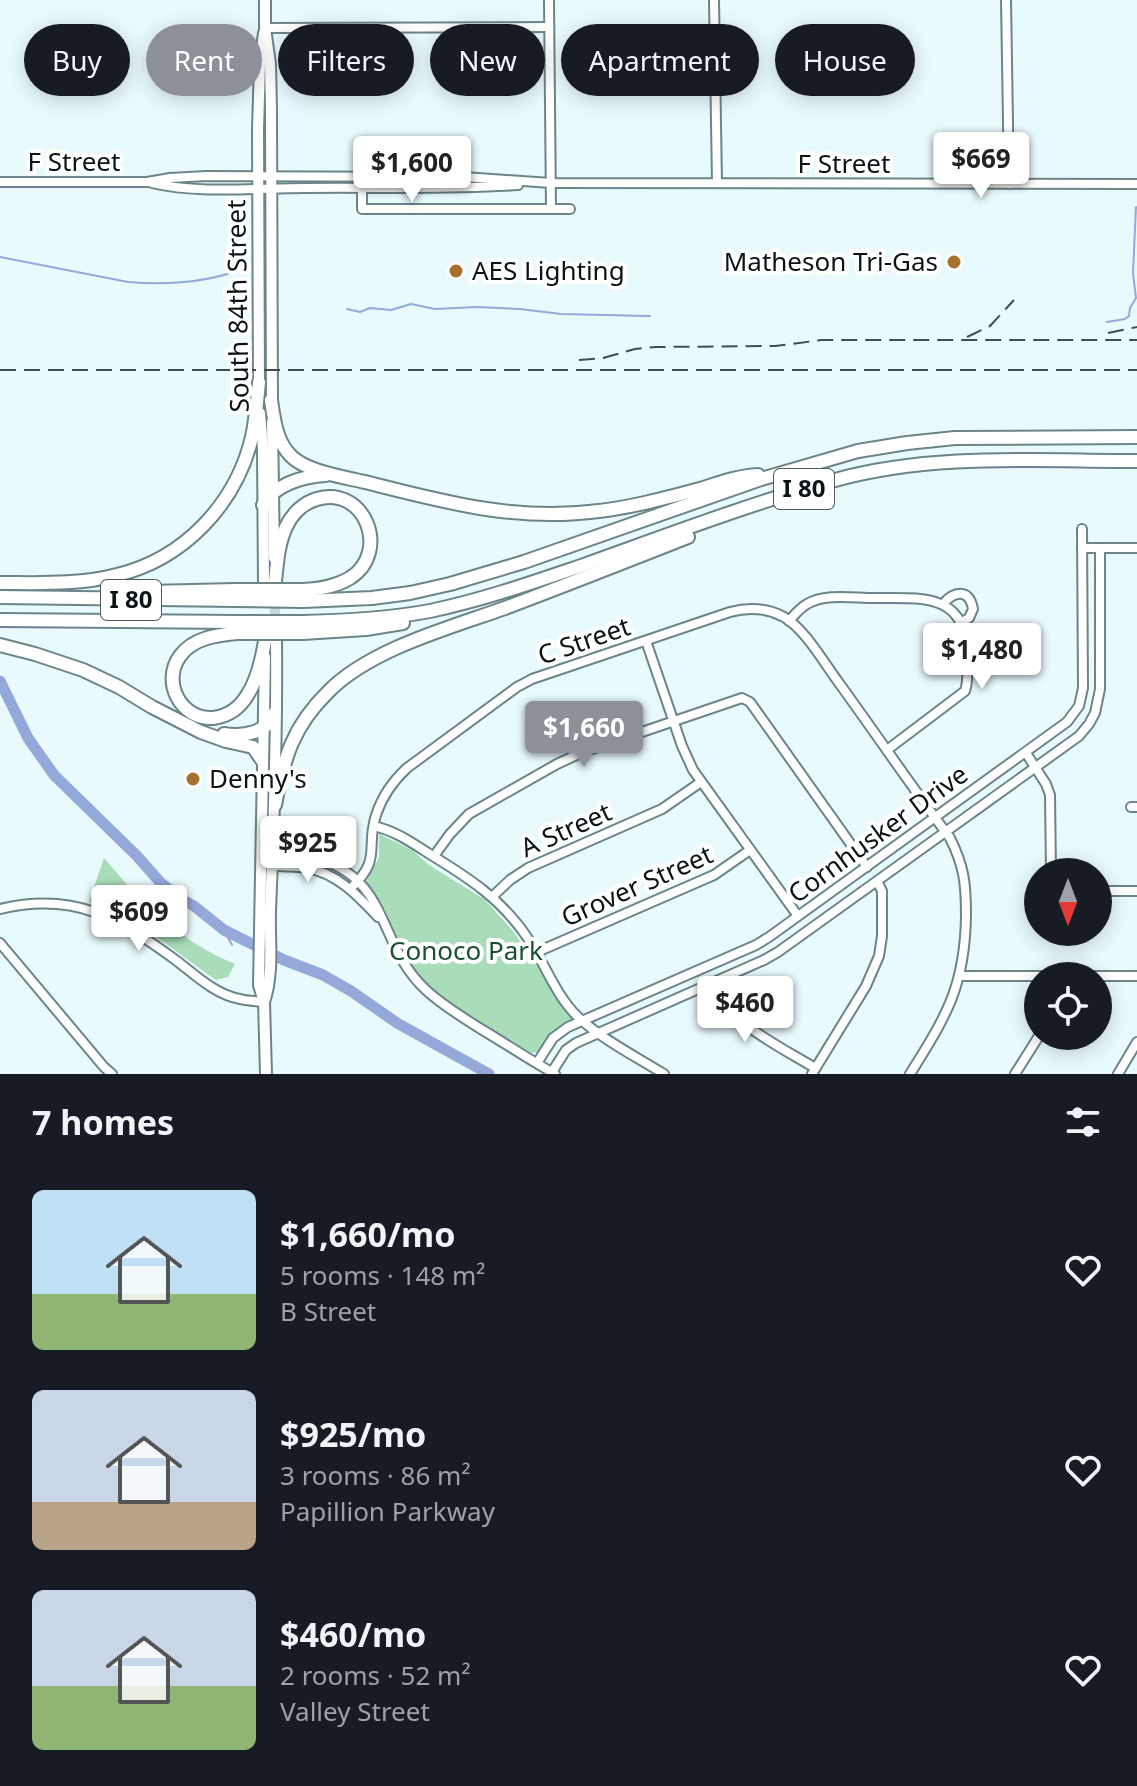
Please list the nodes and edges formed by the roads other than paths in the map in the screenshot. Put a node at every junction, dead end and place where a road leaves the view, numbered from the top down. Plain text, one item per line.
1 (265, 0) edge
2 (549, 0) edge
3 (714, 0) edge
4 (1006, 0) edge
5 (549, 27) junction
6 (265, 28) junction
7 (258, 176) junction
8 (0, 182) edge
9 (147, 182) junction
10 (271, 182) junction
11 (551, 183) junction
12 (717, 183) junction
13 (1009, 184) junction
14 (1137, 184) edge
15 (258, 188) junction
16 (362, 188) junction
17 (551, 209) junction
18 (570, 209) dead end
19 (259, 382) junction
20 (271, 400) junction
21 (1137, 437) edge
22 (1137, 461) edge
23 (774, 475) junction
24 (345, 477) junction
25 (835, 480) junction
26 (273, 492) junction
27 (263, 505) junction
28 (1082, 529) dead end
29 (1082, 548) junction
30 (1100, 548) junction
31 (1137, 548) edge
32 (0, 583) edge
33 (271, 584) junction
34 (303, 596) junction
35 (0, 597) edge
36 (943, 604) junction
37 (0, 620) edge
38 (789, 621) junction
39 (962, 622) junction
40 (237, 628) junction
41 (269, 640) junction
42 (646, 641) junction
43 (0, 645) edge
44 (275, 712) junction
45 (673, 721) junction
46 (189, 726) junction
47 (263, 728) junction
48 (887, 750) junction
49 (1026, 753) junction
50 (262, 760) junction
51 (1035, 767) junction
52 (701, 782) junction
53 (275, 805) junction
54 (935, 818) junction
55 (374, 826) junction
56 (946, 832) junction
57 (750, 850) junction
58 (273, 854) junction
59 (434, 856) junction
60 (1051, 858) edge
61 (260, 859) junction
62 (272, 866) junction
63 (867, 867) junction
64 (359, 881) junction
65 (877, 881) junction
66 (350, 889) junction
67 (1112, 891) edge
68 (1137, 891) edge
69 (493, 896) junction
70 (0, 909) edge
71 (265, 913) junction
72 (798, 916) junction
73 (382, 920) junction
74 (0, 943) edge
75 (537, 952) junction
76 (960, 976) junction
77 (1024, 976) edge
78 (1112, 976) edge
79 (1137, 976) edge
80 (711, 983) junction
81 (264, 1002) junction
82 (583, 1020) junction
83 (598, 1032) junction
84 (1137, 1042) edge
85 (1030, 1050) edge
86 (537, 1063) junction
87 (814, 1071) edge
88 (108, 1073) edge
89 (554, 1073) edge
90 (266, 1074) edge
91 (664, 1074) edge
92 (910, 1074) edge
93 (1015, 1074) edge
94 (1118, 1074) edge

1 - 6 main road, South 84th Street
2 - 5 street
3 - 12 street
4 - 13 street
5 - 6 street
5 - 11 street
6 - 7 main road, South 84th Street
6 - 10 main road, South 84th Street
7 - 9 street, F Street
7 - 10 street, F Street
7 - 15 main road, South 84th Street
8 - 9 street, F Street
9 - 15 street, F Street
10 - 11 street, F Street
10 - 15 street, F Street
10 - 16 street, F Street
10 - 20 main road, South 84th Street
11 - 12 street, F Street
11 - 16 street, F Street
11 - 17 street
12 - 13 street, F Street
13 - 14 street, F Street
15 - 19 main road, South 84th Street
16 - 17 street
17 - 18 street
19 - 27 main road, South 84th Street
19 - 32 highway
20 - 24 highway
20 - 26 main road, South 84th Street
21 - 23 highway, I 80
22 - 25 highway, I 80
23 - 24 highway
23 - 34 highway, I 80
24 - 26 highway
25 - 40 highway, I 80, bridge
25 - 53 highway
26 - 27 highway
26 - 33 main road, South 84th Street
27 - 33 main road, South 84th Street
28 - 29 street, Cornhusker Drive
29 - 30 street
29 - 49 street, Cornhusker Drive
30 - 31 street
30 - 51 street, Cornhusker Drive
33 - 34 highway
34 - 35 highway, I 80, bridge
36 - 38 street
36 - 39 street
36 - 39 street
37 - 40 highway, I 80
38 - 42 street, C Street
38 - 48 street
39 - 48 street
40 - 41 highway
41 - 44 main road
41 - 47 main road
42 - 45 street
42 - 55 street, C Street
43 - 46 highway
44 - 47 highway
44 - 53 main road
45 - 52 street
45 - 59 street
45 - 63 street
46 - 47 highway
46 - 50 highway
47 - 50 main road
48 - 54 street
49 - 51 street
49 - 54 street, Cornhusker Drive
50 - 61 main road
51 - 56 street, Cornhusker Drive
51 - 60 street
52 - 57 street
52 - 69 street, A Street
53 - 58 main road
54 - 56 street
54 - 63 street, Cornhusker Drive
55 - 59 street
55 - 64 street, C Street
56 - 65 street, Cornhusker Drive
56 - 76 street
57 - 72 street
57 - 75 street, Grover Street
58 - 61 street
58 - 62 main road
58 - 64 street
59 - 69 street
61 - 62 street
61 - 71 main road
62 - 66 street
62 - 71 main road
63 - 72 street, Cornhusker Drive
64 - 66 street, C Street
64 - 73 street
65 - 80 street, Cornhusker Drive
65 - 87 street
66 - 73 street
67 - 68 street
69 - 75 street
70 - 81 street
71 - 81 main road
72 - 82 street, Cornhusker Drive
73 - 86 street
74 - 88 street
75 - 82 street
76 - 77 street
76 - 92 street
78 - 79 street
80 - 83 street, Cornhusker Drive
80 - 87 street
81 - 90 main road
82 - 83 street
82 - 86 street, Cornhusker Drive
83 - 89 street, Cornhusker Drive
83 - 91 street
84 - 94 street
85 - 93 street
86 - 89 street

